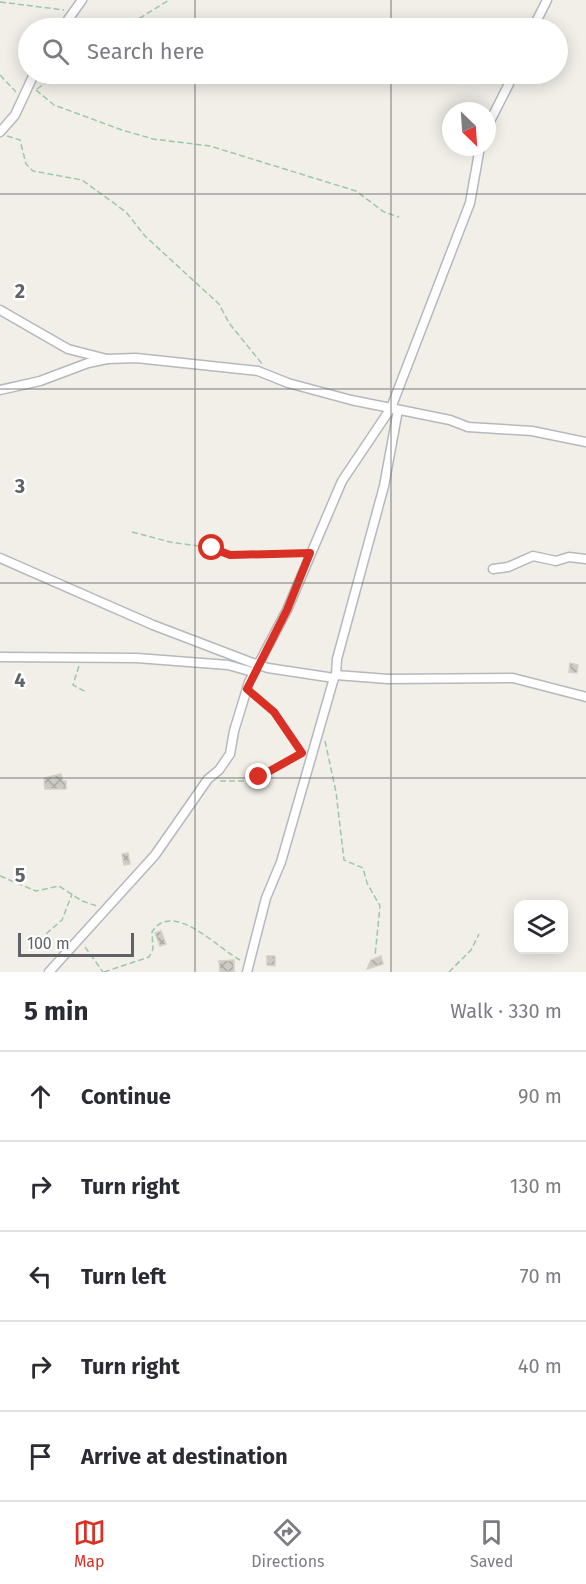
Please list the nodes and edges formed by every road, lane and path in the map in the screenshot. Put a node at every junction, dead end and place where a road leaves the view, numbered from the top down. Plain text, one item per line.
1 (82, 0) edge
2 (169, 0) edge
3 (547, 0) edge
4 (0, 2) edge
5 (74, 12) junction
6 (70, 18) edge
7 (140, 18) edge
8 (538, 18) edge
9 (0, 75) edge
10 (29, 84) edge
11 (44, 84) edge
12 (509, 84) edge
13 (21, 99) junction
14 (496, 109) edge
15 (2, 134) edge
16 (478, 156) edge
17 (399, 217) dead end
18 (0, 310) edge
19 (107, 359) junction
20 (271, 376) junction
21 (0, 390) edge
22 (394, 409) junction
23 (586, 442) edge
24 (132, 532) dead end
25 (310, 553) junction
26 (0, 558) edge
27 (586, 559) edge
28 (493, 568) dead end
29 (0, 657) edge
30 (82, 659) junction
31 (255, 668) junction
32 (335, 676) junction
33 (247, 689) junction
34 (86, 692) dead end
35 (586, 697) edge
36 (321, 725) junction
37 (307, 752) junction
38 (212, 776) junction
39 (0, 876) edge
40 (72, 894) junction
41 (107, 909) junction
42 (479, 934) dead end
43 (77, 940) junction
44 (45, 943) dead end
45 (375, 956) dead end
46 (248, 968) edge
47 (49, 972) edge
48 (104, 972) edge
49 (449, 972) edge

1 - 5 street
2 - 7 path
3 - 8 street
4 - 5 path
5 - 6 street
9 - 13 path
10 - 13 street
11 - 17 path
12 - 14 street
13 - 15 street
15 - 20 path
16 - 22 street
18 - 19 street
19 - 20 street
19 - 21 street
20 - 22 street
22 - 23 street
22 - 25 street
22 - 32 street
24 - 25 path
25 - 31 street
26 - 31 street
27 - 28 street
29 - 30 street
30 - 31 street
30 - 34 path
31 - 32 street
31 - 33 street
32 - 35 street
32 - 36 street
33 - 37 path
33 - 38 street
36 - 37 street
36 - 45 path
37 - 38 path
37 - 46 street
38 - 41 street
39 - 40 path
40 - 41 path
40 - 44 path
41 - 43 street
42 - 49 path
43 - 47 street
43 - 48 path
46 - 48 path

